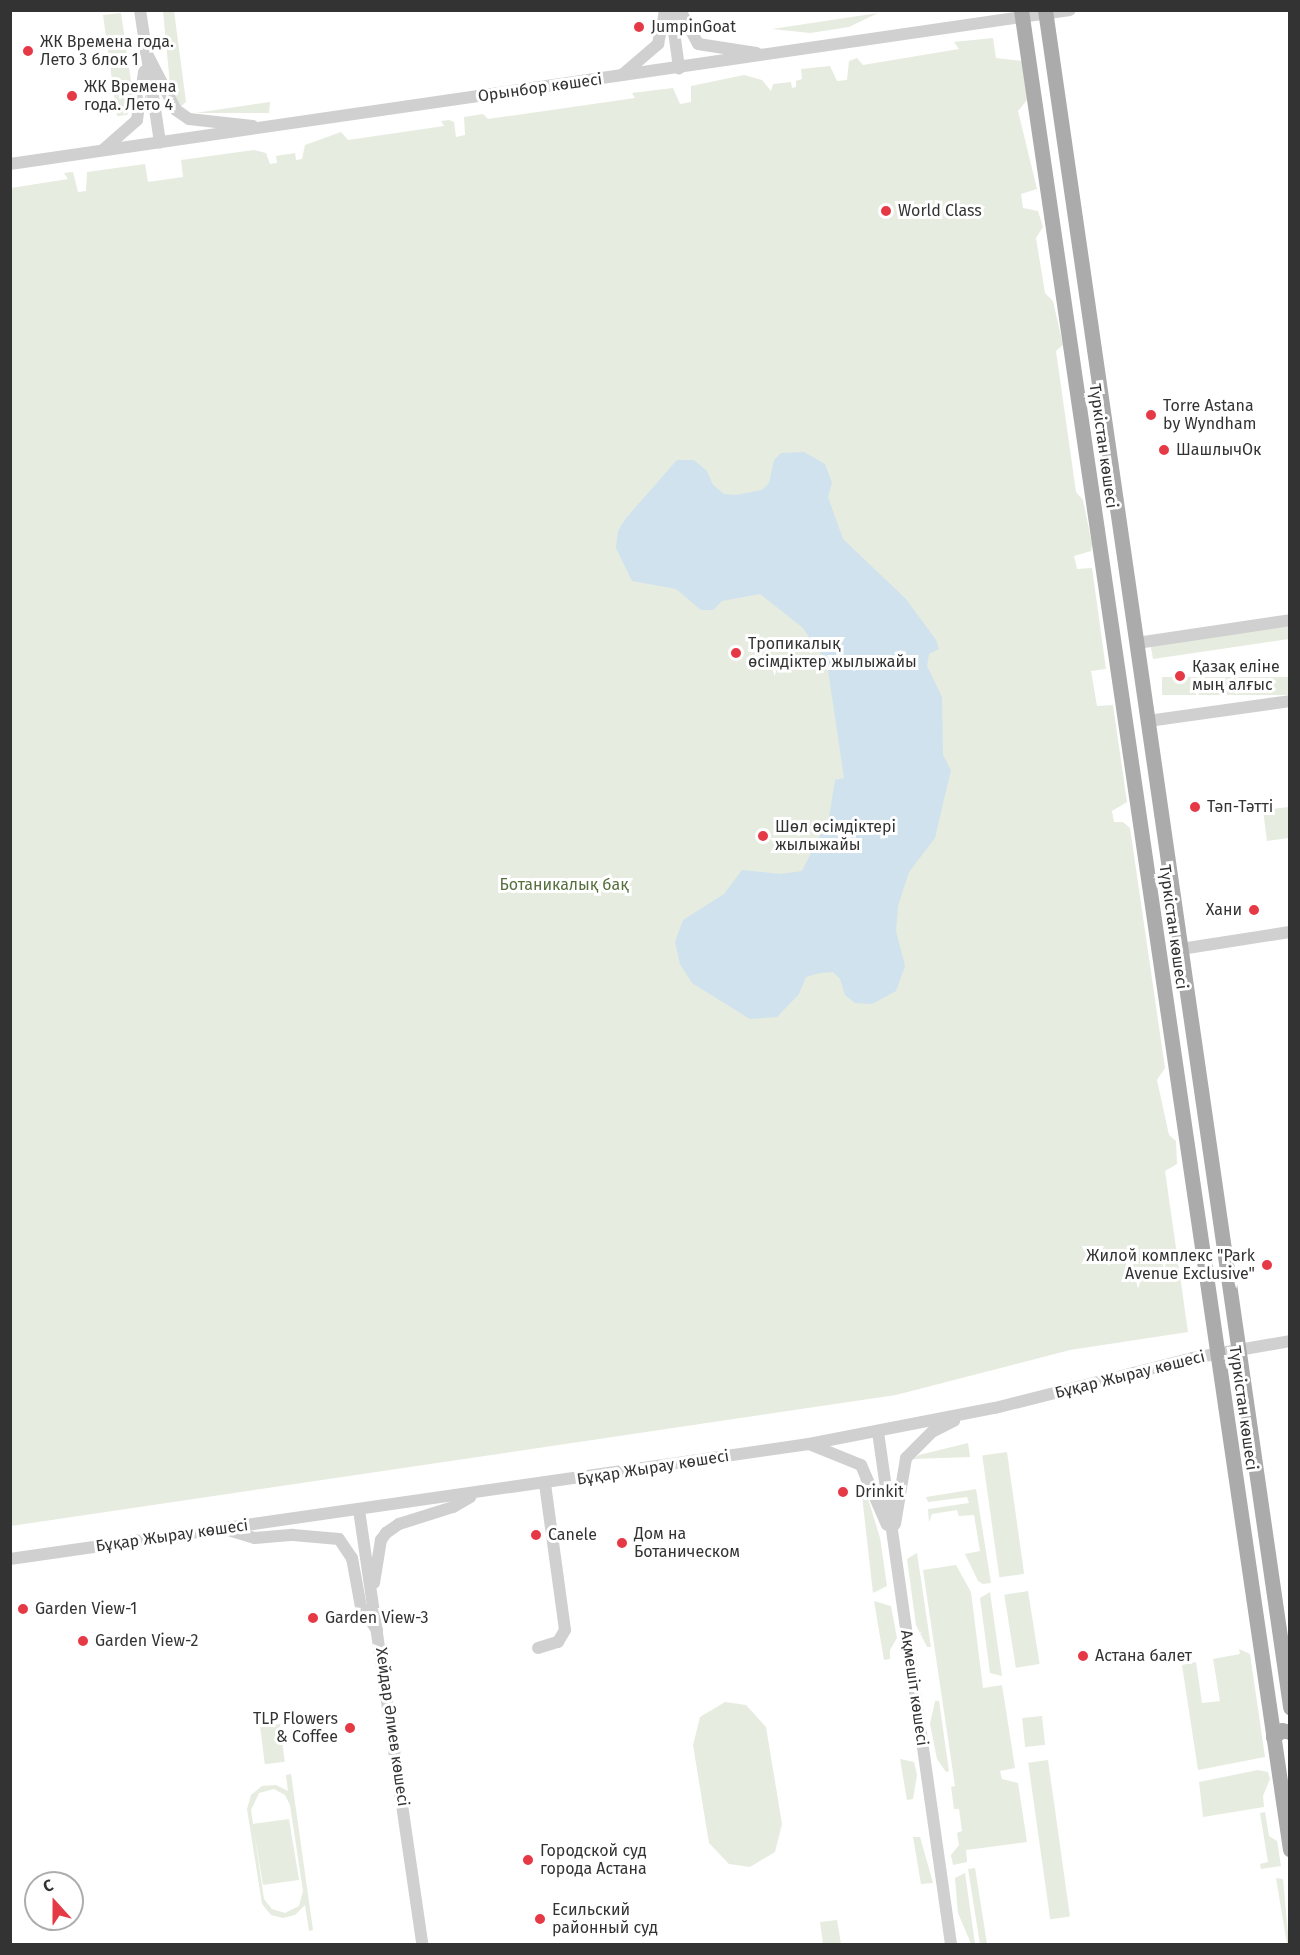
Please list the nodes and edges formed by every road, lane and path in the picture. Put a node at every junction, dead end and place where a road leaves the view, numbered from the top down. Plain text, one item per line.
1 (140, 10) edge
2 (665, 10) edge
3 (671, 10) edge
4 (680, 10) edge
5 (1070, 10) edge
6 (1045, 12) edge
7 (1022, 14) edge
8 (146, 52) junction
9 (766, 55) junction
10 (679, 68) junction
11 (622, 75) junction
12 (265, 128) junction
13 (160, 143) junction
14 (100, 151) junction
15 (10, 164) edge
16 (1088, 300) junction
17 (1065, 308) junction
18 (1097, 369) junction
19 (1074, 374) junction
20 (1290, 620) edge
21 (1114, 648) junction
22 (1138, 649) junction
23 (1290, 701) edge
24 (1124, 715) junction
25 (1148, 721) junction
26 (1290, 932) edge
27 (1181, 949) junction
28 (1290, 1341) edge
29 (1239, 1349) junction
30 (1217, 1354) junction
31 (968, 1414) junction
32 (878, 1432) junction
33 (809, 1444) junction
34 (544, 1484) junction
35 (476, 1494) junction
36 (359, 1510) junction
37 (224, 1528) junction
38 (893, 1537) junction
39 (10, 1559) edge
40 (372, 1590) junction
41 (379, 1633) junction
42 (538, 1648) dead end
43 (1267, 1697) junction
44 (1290, 1708) edge
45 (1290, 1732) edge
46 (1273, 1737) junction
47 (1290, 1849) edge
48 (422, 1944) edge
49 (951, 1944) edge

1 - 8 street
2 - 11 street
3 - 10 street
4 - 9 street
5 - 6 street, Орынбор көшесі
6 - 7 street, Орынбор көшесі
6 - 16 main road, Түркістан көшесі
7 - 9 street, Орынбор көшесі
7 - 17 main road, Түркістан көшесі
8 - 12 street
8 - 13 street
8 - 14 street
9 - 10 street, Орынбор көшесі
10 - 11 street, Орынбор көшесі
11 - 12 street, Орынбор көшесі
12 - 13 street, Орынбор көшесі
13 - 14 street, Орынбор көшесі
14 - 15 street, Орынбор көшесі
16 - 17 main road
16 - 18 main road, Түркістан көшесі
17 - 19 main road, Түркістан көшесі
18 - 19 main road
18 - 22 main road, Түркістан көшесі
19 - 21 main road, Түркістан көшесі
20 - 22 street
21 - 22 main road
21 - 24 main road, Түркістан көшесі
22 - 25 main road, Түркістан көшесі
23 - 25 street
24 - 25 main road
24 - 30 main road, Түркістан көшесі
25 - 27 main road, Түркістан көшесі
26 - 27 street
27 - 29 main road, Түркістан көшесі
28 - 29 street, Бұқар Жырау көшесі
29 - 30 street, Бұқар Жырау көшесі
29 - 44 main road, Түркістан көшесі
30 - 31 street, Бұқар Жырау көшесі
30 - 43 main road, Түркістан көшесі
31 - 32 street, Бұқар Жырау көшесі
31 - 38 street
32 - 33 street, Бұқар Жырау көшесі
32 - 38 street, Ақмешіт көшесі
33 - 34 street, Бұқар Жырау көшесі
33 - 38 street
34 - 35 street, Бұқар Жырау көшесі
34 - 42 street
35 - 36 street, Бұқар Жырау көшесі
35 - 40 street
36 - 37 street, Бұқар Жырау көшесі
36 - 40 street, Хейдар Әлиев көшесі
37 - 39 street, Бұқар Жырау көшесі
37 - 41 street
38 - 49 street, Ақмешіт көшесі
40 - 41 street, Хейдар Әлиев көшесі
41 - 48 street, Хейдар Әлиев көшесі
43 - 44 main road
43 - 46 main road, Түркістан көшесі
45 - 46 main road
46 - 47 main road, Түркістан көшесі

